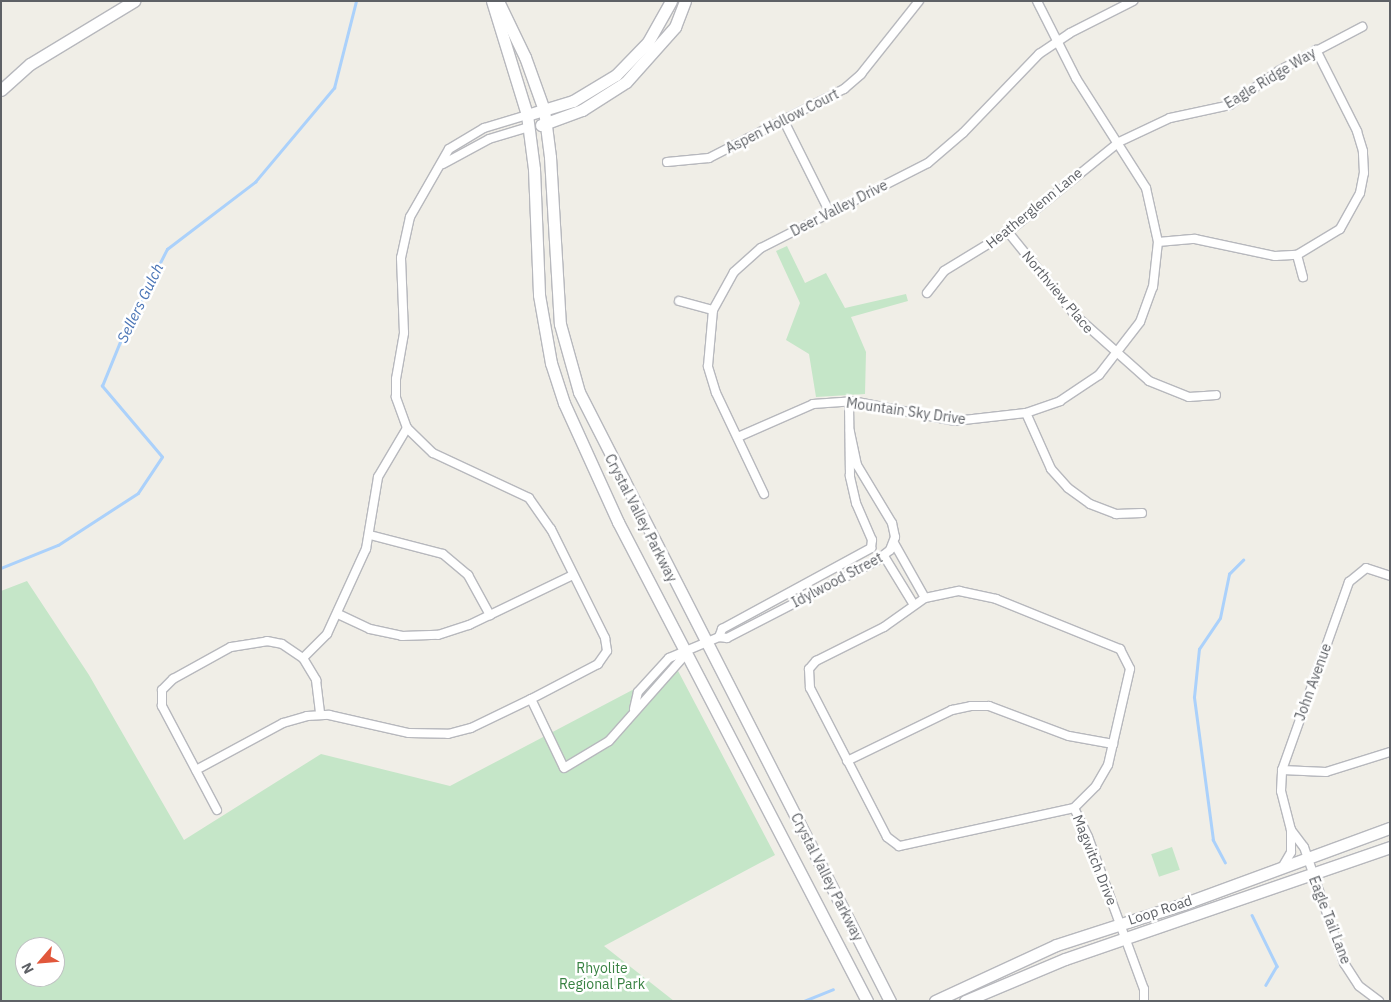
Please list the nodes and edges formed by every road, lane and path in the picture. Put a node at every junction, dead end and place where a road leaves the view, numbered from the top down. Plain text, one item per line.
1 (134, 1) edge
2 (492, 1) edge
3 (498, 1) edge
4 (671, 1) edge
5 (685, 1) edge
6 (919, 1) edge
7 (1037, 1) edge
8 (1133, 1) edge
9 (1362, 27) dead end
10 (1057, 41) junction
11 (1316, 50) junction
12 (1, 90) edge
13 (544, 110) junction
14 (527, 115) junction
15 (784, 120) junction
16 (546, 123) junction
17 (529, 127) junction
18 (1120, 142) junction
19 (667, 162) dead end
20 (443, 164) junction
21 (830, 213) junction
22 (1008, 232) junction
23 (1158, 242) junction
24 (1297, 255) junction
25 (1303, 277) dead end
26 (927, 293) dead end
27 (679, 300) dead end
28 (713, 310) junction
29 (1116, 356) junction
30 (1216, 395) dead end
31 (849, 402) junction
32 (1026, 413) junction
33 (407, 428) junction
34 (850, 430) junction
35 (738, 437) junction
36 (764, 494) dead end
37 (1142, 513) dead end
38 (370, 535) junction
39 (894, 543) junction
40 (884, 556) junction
41 (573, 575) junction
42 (1390, 576) edge
43 (925, 598) junction
44 (914, 605) junction
45 (338, 614) junction
46 (490, 615) junction
47 (718, 637) junction
48 (706, 644) junction
49 (686, 654) junction
50 (304, 658) junction
51 (531, 699) junction
52 (320, 714) junction
53 (1113, 744) junction
54 (1390, 752) edge
55 (847, 761) junction
56 (196, 770) junction
57 (1282, 770) junction
58 (1074, 808) junction
59 (217, 810) dead end
60 (1390, 828) edge
61 (1291, 830) junction
62 (1390, 847) edge
63 (1307, 858) junction
64 (1283, 866) junction
65 (1313, 874) junction
66 (1120, 923) junction
67 (1126, 940) junction
68 (867, 1001) edge
69 (890, 1001) edge
70 (934, 1001) edge
71 (966, 1001) edge
72 (1144, 1001) edge
73 (1379, 1001) edge

1 - 12 main road
2 - 14 main road, Crystal Valley Parkway
3 - 13 main road, Crystal Valley Parkway
4 - 13 main road
5 - 16 main road
6 - 15 street, Aspen Hollow Court
7 - 10 street, Mountain Sky Drive
8 - 10 street, Deer Valley Drive
9 - 11 street, Eagle Ridge Way
10 - 18 street, Mountain Sky Drive
10 - 21 street, Deer Valley Drive
11 - 18 street, Eagle Ridge Way
11 - 24 street
13 - 14 main road
13 - 16 main road, Crystal Valley Parkway
14 - 17 main road, Crystal Valley Parkway
14 - 20 street
15 - 19 street, Aspen Hollow Court
15 - 21 street
16 - 17 main road
16 - 48 main road, Crystal Valley Parkway
17 - 20 street
17 - 49 main road, Crystal Valley Parkway
18 - 22 street, Heatherglenn Lane
18 - 23 street, Mountain Sky Drive
20 - 33 street
21 - 28 street, Deer Valley Drive
22 - 26 street, Heatherglenn Lane
22 - 29 street, Northview Place
23 - 24 street
23 - 29 street, Mountain Sky Drive
24 - 25 street
27 - 28 street
28 - 35 street, Deer Valley Drive
29 - 30 street, Northview Place
29 - 32 street, Mountain Sky Drive
31 - 32 street, Mountain Sky Drive
31 - 34 street, Idylwood Street
31 - 35 street, Mountain Sky Drive
32 - 37 street
33 - 38 street
33 - 41 street
34 - 39 street, Idylwood Street
34 - 47 street, Idylwood Street
35 - 36 street, Deer Valley Drive
38 - 45 street
38 - 46 street
39 - 40 street, Idylwood Street
39 - 43 street
40 - 44 street
40 - 47 street, Idylwood Street
41 - 46 street
41 - 51 street
42 - 57 street, John Avenue
43 - 44 street
43 - 53 street
44 - 55 street
45 - 46 street
45 - 50 street
47 - 48 street, Idylwood Street
48 - 49 street, Idylwood Street
48 - 69 main road, Crystal Valley Parkway
49 - 51 street, Idylwood Street
49 - 68 main road, Crystal Valley Parkway
50 - 52 street
50 - 56 street
51 - 52 street
52 - 56 street
53 - 55 street
53 - 58 street
54 - 57 street
55 - 58 street
56 - 59 street
57 - 61 street, John Avenue
58 - 66 street, Magwitch Drive
60 - 63 main road, Loop Road
61 - 63 street, John Avenue
61 - 64 street, John Avenue
62 - 65 main road, Loop Road
63 - 64 main road, Loop Road
63 - 65 street, Eagle Tail Lane
64 - 66 main road, Loop Road
65 - 67 main road, Loop Road
65 - 73 street, Eagle Tail Lane
66 - 67 street, Magwitch Drive
66 - 70 main road, Loop Road
67 - 71 main road, Loop Road
67 - 72 street, Magwitch Drive

